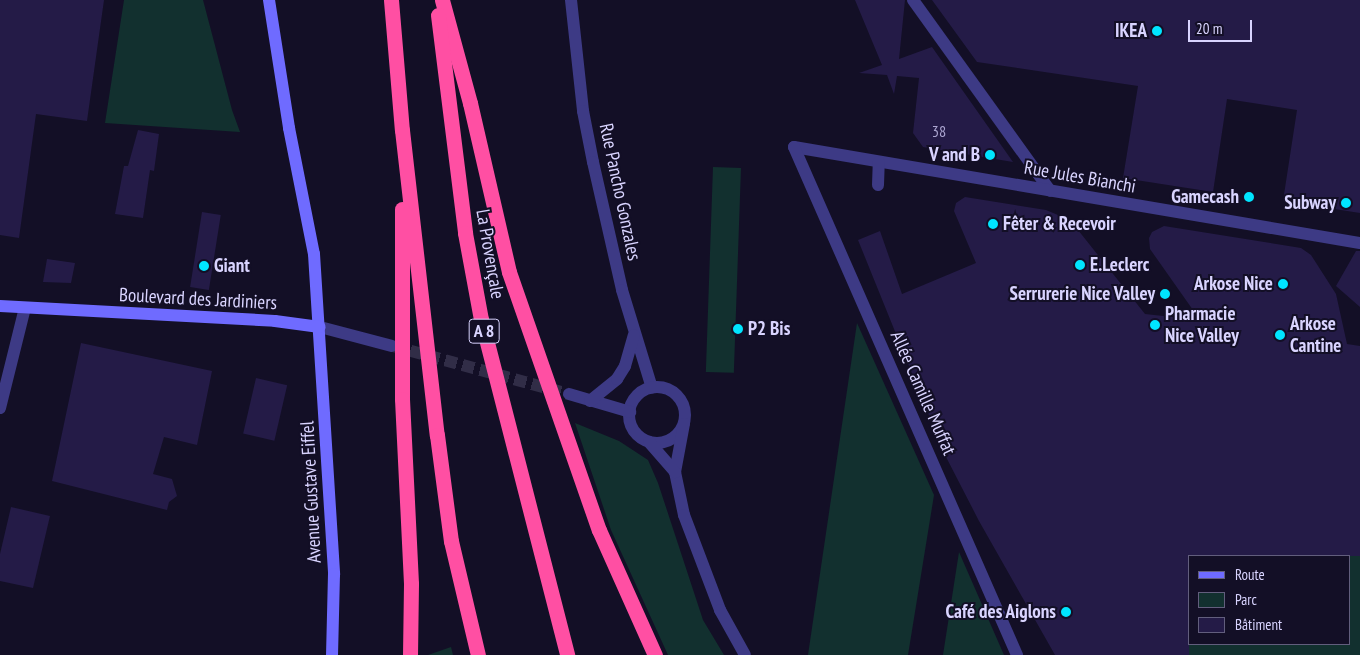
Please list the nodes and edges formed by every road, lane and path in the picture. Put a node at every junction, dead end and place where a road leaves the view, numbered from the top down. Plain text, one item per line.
1 (269, 0) edge
2 (391, 0) edge
3 (437, 0) edge
4 (442, 0) edge
5 (571, 0) edge
6 (913, 0) edge
7 (402, 130) junction
8 (794, 147) joint
9 (879, 162) junction
10 (878, 185) dead end
11 (1050, 190) junction
12 (1360, 243) edge
13 (0, 306) edge
14 (25, 308) junction
15 (320, 327) junction
16 (634, 335) junction
17 (392, 346) tunnel mouth
18 (652, 388) junction
19 (569, 394) tunnel mouth
20 (590, 401) junction
21 (0, 408) edge
22 (630, 412) junction
23 (684, 424) junction
24 (648, 442) junction
25 (675, 472) junction
26 (332, 655) edge
27 (410, 655) edge
28 (478, 655) edge
29 (567, 655) edge
30 (655, 655) edge
31 (745, 655) edge
32 (1017, 655) edge

1 - 15 street, Avenue Gustave Eiffel
2 - 7 highway
3 - 29 highway, La Provençale / A 8
4 - 30 highway
5 - 16 street, Rue Pancho Gonzales
6 - 11 street
7 - 27 highway
7 - 28 highway
8 - 9 street, Rue Jules Bianchi
8 - 32 street, Allée Camille Muffat
9 - 10 street
9 - 11 street, Rue Jules Bianchi
11 - 12 street, Rue Jules Bianchi
13 - 14 street, Boulevard des Jardiniers
14 - 15 street, Boulevard des Jardiniers
14 - 21 street
15 - 17 street, Boulevard des Jardiniers
15 - 26 street, Avenue Gustave Eiffel
16 - 18 street, Rue Pancho Gonzales
16 - 20 street
18 - 22 street
18 - 23 street
19 - 20 street
20 - 22 street
22 - 24 street
23 - 24 street
23 - 25 street
24 - 25 street
25 - 31 street

